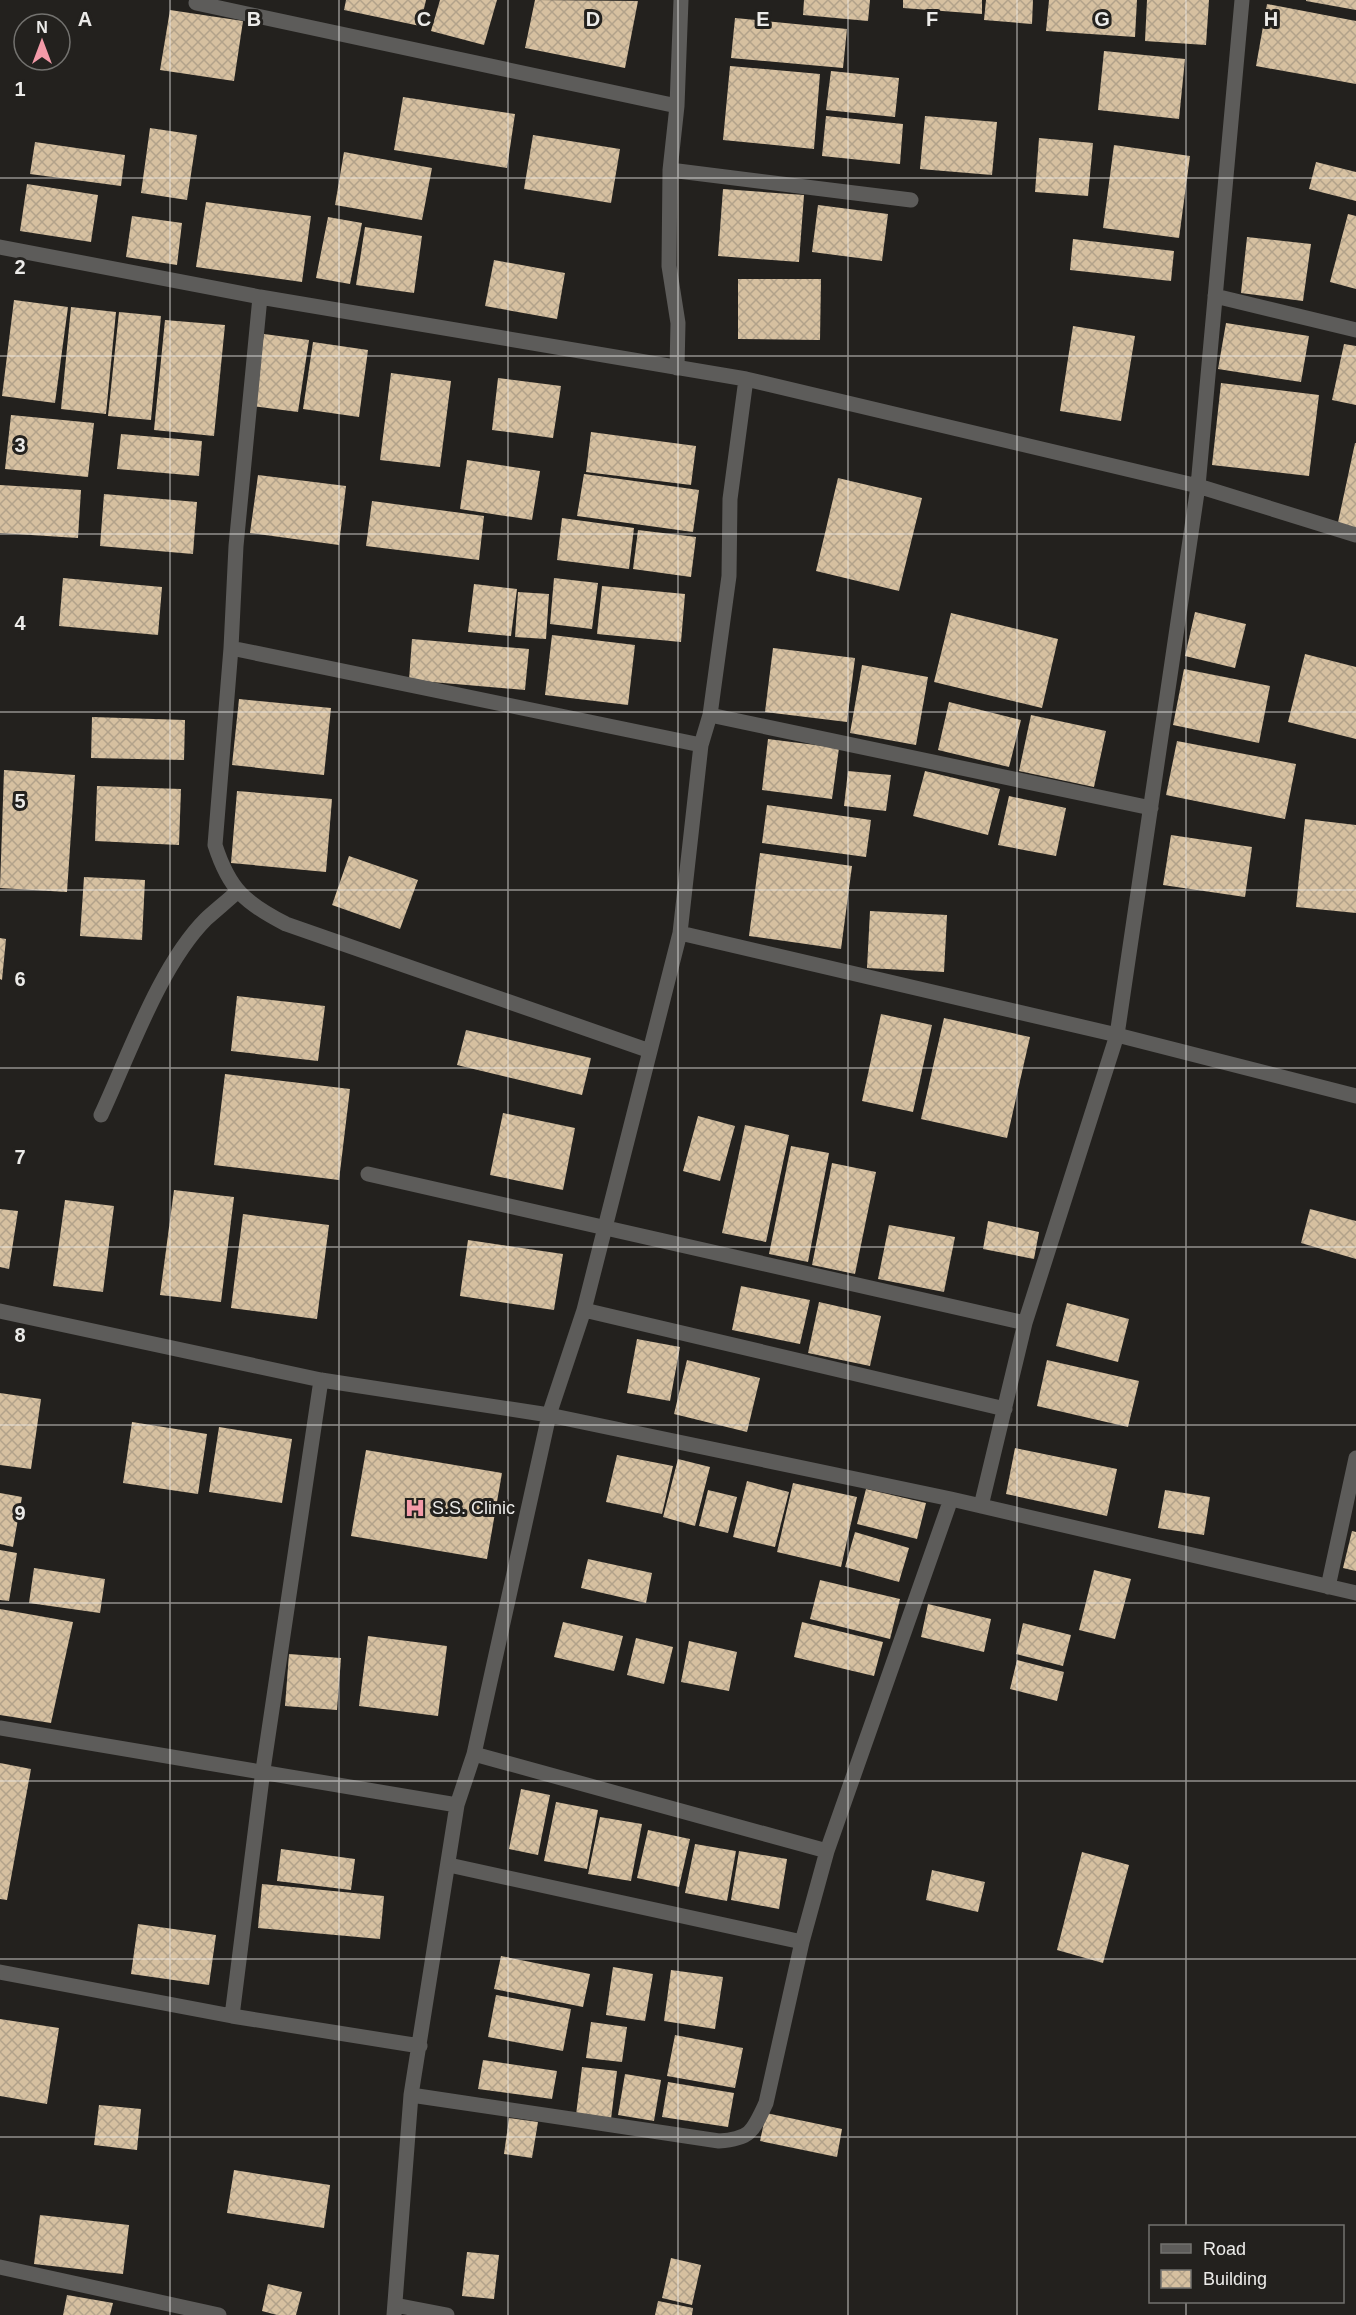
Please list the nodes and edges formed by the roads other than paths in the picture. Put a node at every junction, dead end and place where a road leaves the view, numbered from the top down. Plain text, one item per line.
1 (681, 0) edge
2 (1242, 0) edge
3 (196, 3) dead end
4 (677, 106) junction
5 (670, 170) junction
6 (911, 200) dead end
7 (0, 247) edge
8 (1215, 296) junction
9 (260, 297) junction
10 (1356, 330) edge
11 (677, 368) junction
12 (746, 379) junction
13 (1197, 486) junction
14 (1356, 535) edge
15 (231, 648) junction
16 (710, 715) junction
17 (701, 745) junction
18 (1151, 808) junction
19 (237, 892) junction
20 (680, 933) junction
21 (1117, 1035) junction
22 (650, 1051) junction
23 (1356, 1096) edge
24 (101, 1115) dead end
25 (368, 1174) dead end
26 (606, 1228) junction
27 (584, 1310) junction
28 (0, 1311) edge
29 (1025, 1323) junction
30 (321, 1380) junction
31 (1005, 1409) junction
32 (549, 1415) junction
33 (1356, 1458) edge
34 (951, 1499) junction
35 (981, 1506) junction
36 (1328, 1587) junction
37 (1356, 1593) edge
38 (0, 1728) edge
39 (474, 1754) junction
40 (263, 1770) junction
41 (457, 1805) junction
42 (827, 1851) junction
43 (449, 1865) junction
44 (802, 1942) junction
45 (0, 1972) edge
46 (232, 2016) junction
47 (420, 2046) junction
48 (411, 2095) junction
49 (0, 2267) edge
50 (395, 2310) edge
51 (219, 2315) edge
52 (447, 2315) edge

1 - 4 street
2 - 8 street
3 - 4 street
4 - 5 street
5 - 6 street
5 - 11 street
7 - 9 street
8 - 10 street
8 - 13 street
9 - 11 street
9 - 15 street
11 - 12 street
12 - 13 street
12 - 16 street
13 - 14 street
13 - 18 street
15 - 17 street
15 - 19 street
16 - 17 street
16 - 18 street
17 - 20 street
18 - 21 street
19 - 22 street
19 - 24 street
20 - 21 street
20 - 22 street
21 - 23 street
21 - 29 street
22 - 26 street
25 - 26 street
26 - 27 street
26 - 29 street
27 - 31 street
27 - 32 street
28 - 30 street
29 - 31 street
30 - 32 street
30 - 40 street
31 - 35 street
32 - 34 street
32 - 39 street
33 - 36 street
34 - 35 street
34 - 42 street
35 - 36 street
36 - 37 street
38 - 40 street
39 - 41 street
39 - 42 street
40 - 41 street
40 - 46 street
41 - 43 street
42 - 44 street
43 - 44 street
43 - 47 street
44 - 48 street
45 - 46 street
46 - 47 street
47 - 48 street
48 - 50 street
49 - 51 street
50 - 52 street

